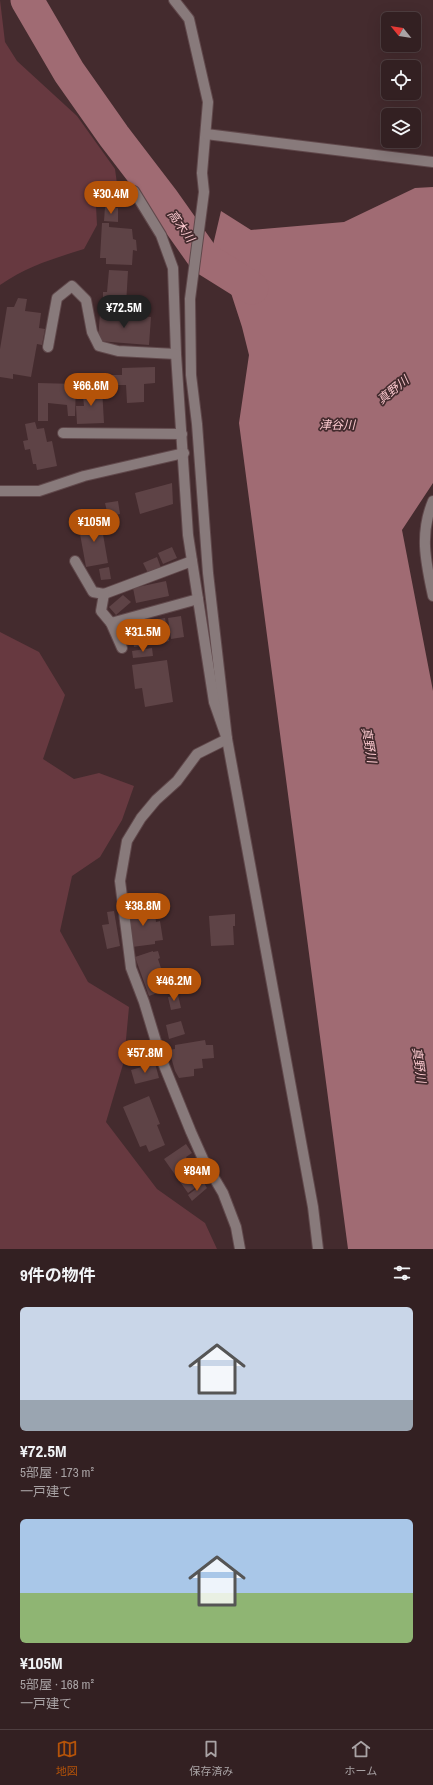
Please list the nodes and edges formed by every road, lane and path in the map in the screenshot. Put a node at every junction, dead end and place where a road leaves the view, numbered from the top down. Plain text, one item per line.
1 (174, 0) edge
2 (206, 134) junction
3 (433, 162) edge
4 (134, 191) dead end
5 (48, 347) dead end
6 (176, 354) junction
7 (63, 433) dead end
8 (182, 434) junction
9 (184, 453) junction
10 (0, 491) edge
11 (433, 501) edge
12 (75, 561) dead end
13 (192, 561) junction
14 (104, 594) junction
15 (433, 596) edge
16 (198, 599) junction
17 (111, 623) junction
18 (122, 648) dead end
19 (227, 739) junction
20 (240, 1249) edge
21 (318, 1249) edge

1 - 2 street
2 - 3 street
2 - 19 street
4 - 6 street
5 - 6 street
6 - 8 street
7 - 8 street
8 - 9 street
9 - 10 street
9 - 13 street
11 - 15 street
12 - 14 street
13 - 14 street
13 - 16 street
14 - 17 street
16 - 17 street
16 - 19 street
17 - 18 street
19 - 20 street
19 - 21 street

